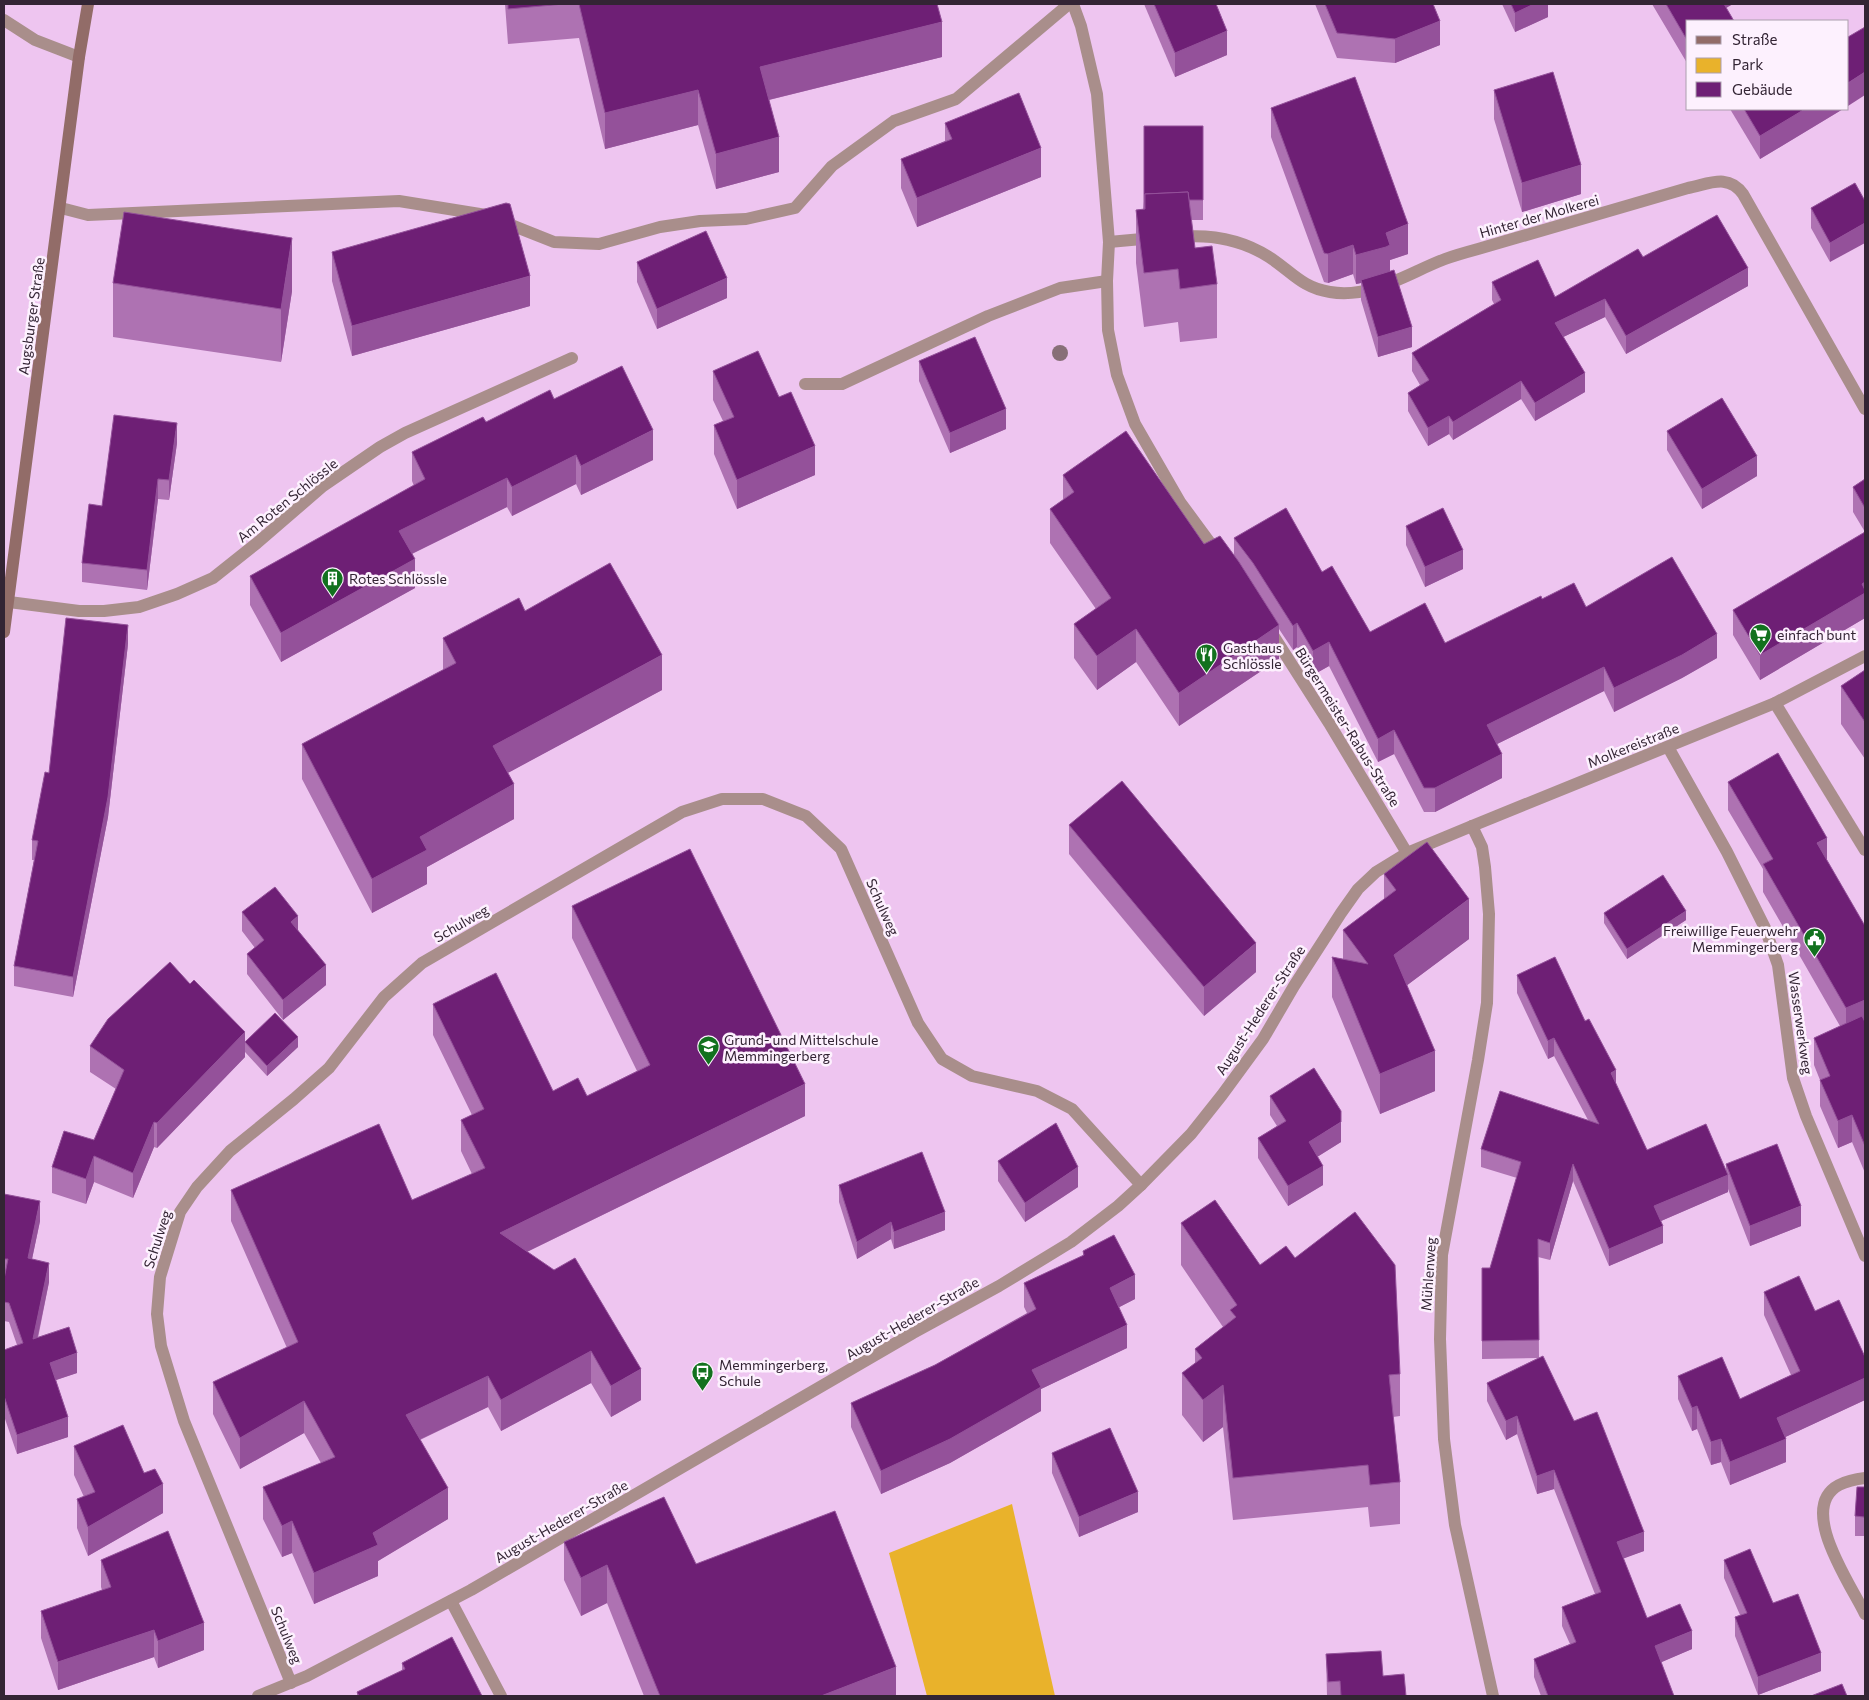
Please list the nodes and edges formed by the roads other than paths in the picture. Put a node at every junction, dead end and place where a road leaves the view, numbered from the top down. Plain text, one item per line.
1 (88, 4) edge
2 (1071, 4) edge
3 (4, 20) edge
4 (79, 57) junction
5 (61, 208) junction
6 (1109, 242) junction
7 (1106, 281) junction
8 (572, 358) dead end
9 (805, 384) dead end
10 (1865, 409) edge
11 (1229, 569) edge
12 (9, 602) junction
13 (1266, 624) edge
14 (4, 632) edge
15 (1865, 656) edge
16 (1775, 703) junction
17 (1668, 747) junction
18 (1472, 826) junction
19 (1865, 850) edge
20 (1407, 853) junction
21 (1141, 1185) junction
22 (1865, 1256) edge
23 (1865, 1478) edge
24 (451, 1601) junction
25 (1865, 1614) edge
26 (291, 1684) junction
27 (258, 1696) edge
28 (501, 1696) edge
29 (1493, 1696) edge

1 - 4 street, Augsburger Straße
2 - 5 street
2 - 6 street
3 - 4 street
4 - 5 street, Augsburger Straße
5 - 12 street, Augsburger Straße
6 - 7 street
6 - 10 street, Hinter der Molkerei
7 - 9 street
7 - 11 street
8 - 12 street, Am Roten Schlössle
12 - 14 street, Augsburger Straße
13 - 20 street, Bürgermeister-Rabus-Straße
15 - 16 street, Molkereistraße
16 - 17 street, Molkereistraße
16 - 19 street
17 - 18 street, Molkereistraße
17 - 22 street, Wasserwerkweg
18 - 20 street, Molkereistraße
18 - 29 street, Mühlenweg
20 - 21 street, August-Hederer-Straße
21 - 24 street, August-Hederer-Straße
21 - 26 street, Schulweg
23 - 25 street
24 - 26 street, August-Hederer-Straße
24 - 28 street
26 - 27 street, August-Hederer-Straße

